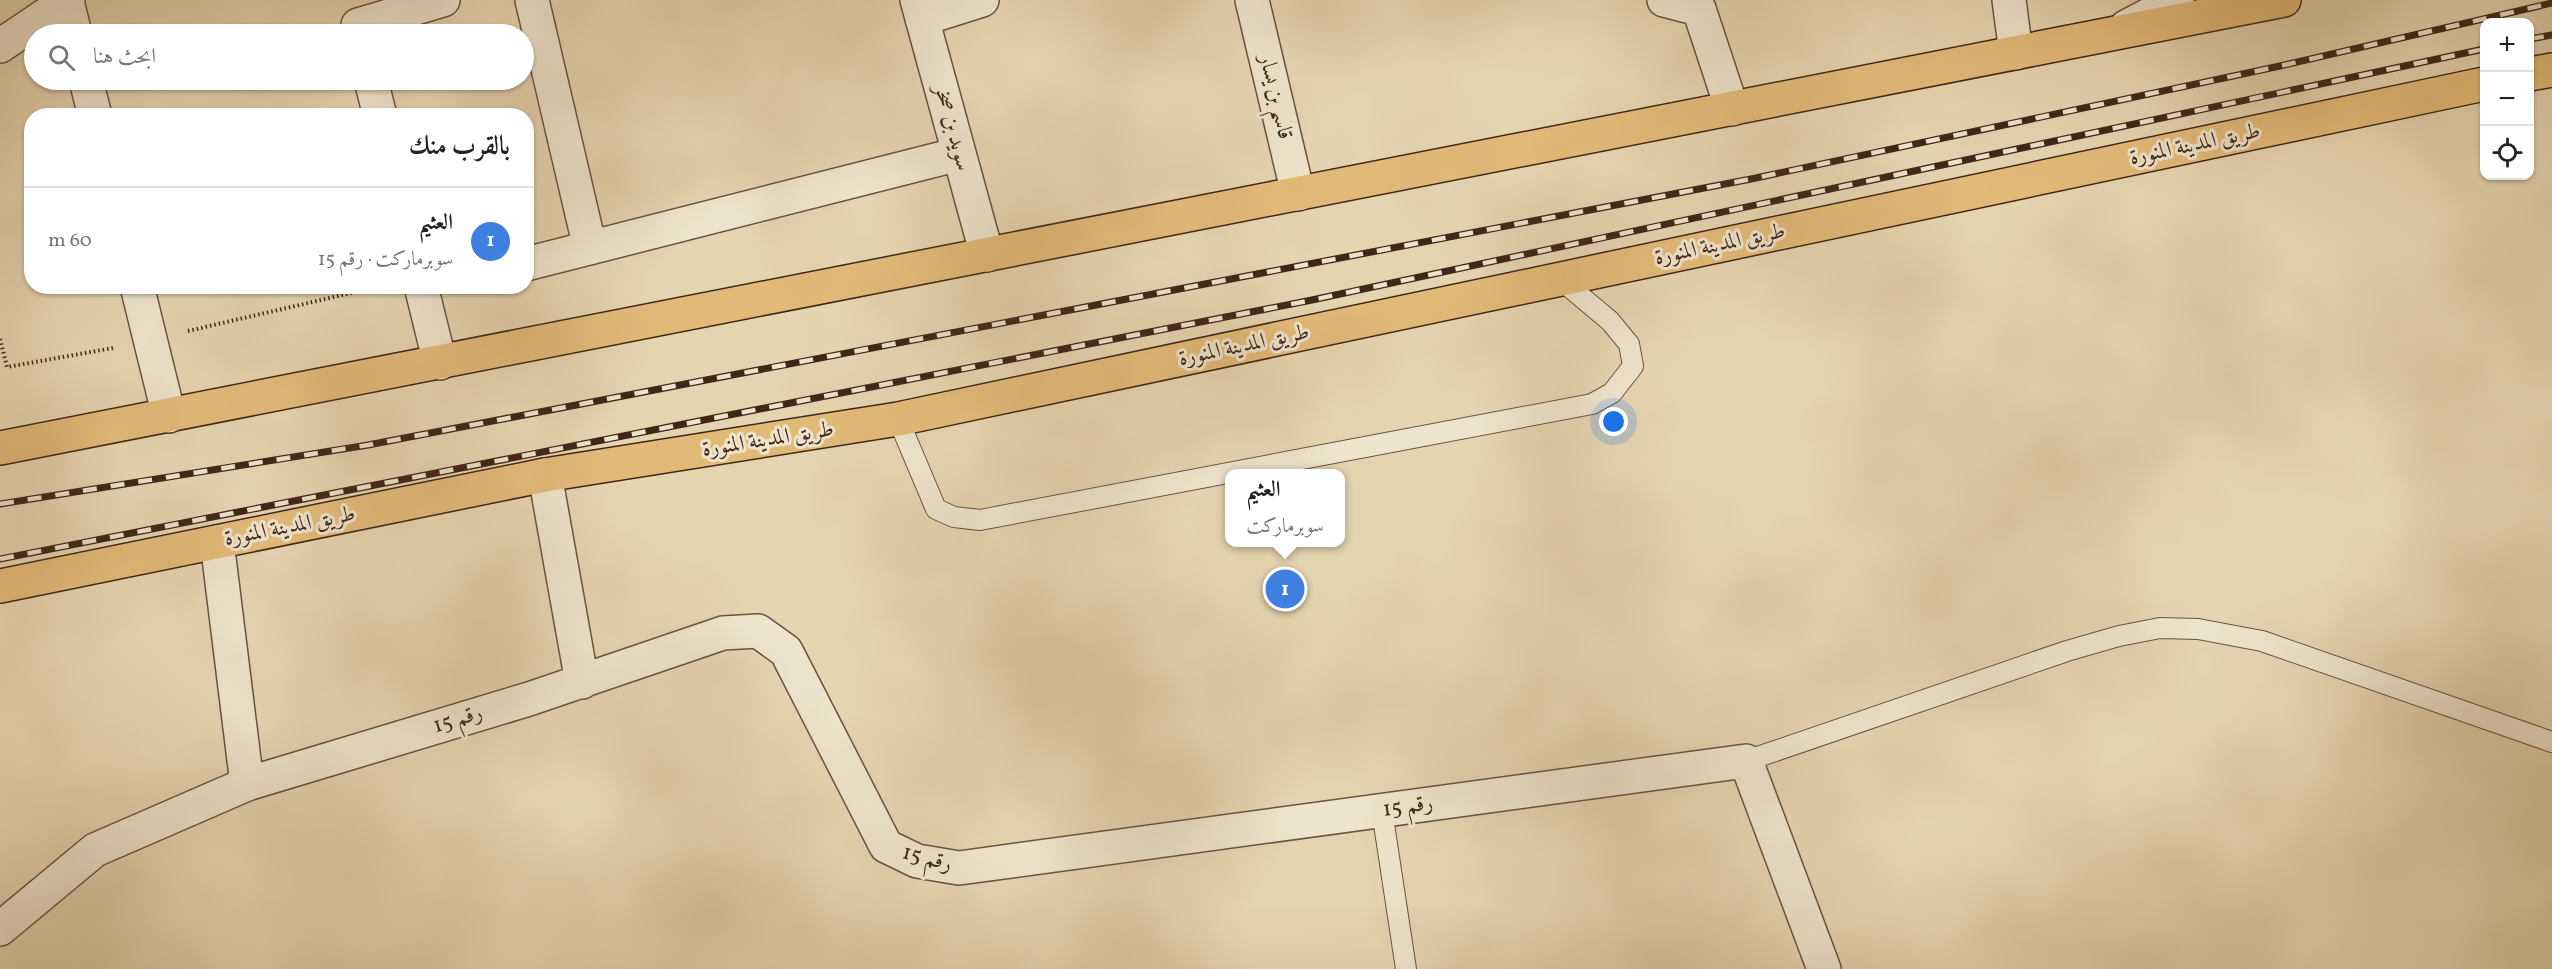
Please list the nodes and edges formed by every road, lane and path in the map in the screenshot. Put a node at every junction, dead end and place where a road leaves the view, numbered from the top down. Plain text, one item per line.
1 (443, 0) edge
2 (532, 0) edge
3 (982, 0) edge
4 (1252, 0) edge
5 (1664, 0) edge
6 (2008, 0) edge
7 (2177, 0) edge
8 (2284, 0) edge
9 (68, 1) edge
10 (920, 9) edge
11 (357, 20) edge
12 (33, 24) edge
13 (73, 24) edge
14 (24, 30) edge
15 (2114, 33) junction
16 (0, 46) edge
17 (2016, 53) junction
18 (2552, 69) edge
19 (2534, 73) edge
20 (2480, 85) edge
21 (88, 90) edge
22 (374, 90) edge
23 (93, 108) edge
24 (378, 108) edge
25 (1732, 109) junction
26 (959, 154) junction
27 (1298, 194) junction
28 (590, 248) junction
29 (987, 255) junction
30 (534, 262) edge
31 (1560, 279) junction
32 (139, 294) edge
33 (428, 294) edge
34 (440, 363) junction
35 (169, 416) junction
36 (898, 419) junction
37 (0, 448) edge
38 (1249, 469) edge
39 (1225, 474) edge
40 (545, 475) junction
41 (217, 542) junction
42 (0, 586) edge
43 (582, 681) junction
44 (2552, 742) edge
45 (1746, 761) junction
46 (247, 784) junction
47 (1382, 811) junction
48 (0, 929) edge
49 (1406, 969) edge
50 (1824, 969) edge

1 - 11 street
2 - 28 street
3 - 10 street
4 - 27 street, قاسم بن يسار
5 - 25 street
6 - 17 street
7 - 15 street
8 - 15 main road
9 - 12 street
9 - 13 street
10 - 26 street, سويد بن صخر
14 - 16 street
15 - 17 main road
17 - 25 main road
18 - 19 main road
20 - 31 main road, طريق المدينة المنورة
21 - 23 street
22 - 24 street
25 - 27 main road
26 - 28 street
26 - 29 street, سويد بن صخر
27 - 29 main road
28 - 30 street
29 - 34 main road
31 - 36 main road, طريق المدينة المنورة
31 - 38 lane
32 - 35 street
33 - 34 street
34 - 35 main road
35 - 37 main road
36 - 39 lane
36 - 40 main road, طريق المدينة المنورة
40 - 41 main road, طريق المدينة المنورة
40 - 43 street
41 - 42 main road, طريق المدينة المنورة
41 - 46 street
43 - 46 street, رقم 15
43 - 47 street, رقم 15
44 - 45 lane
45 - 47 street, رقم 15
45 - 50 street
46 - 48 street, رقم 15
47 - 49 lane

